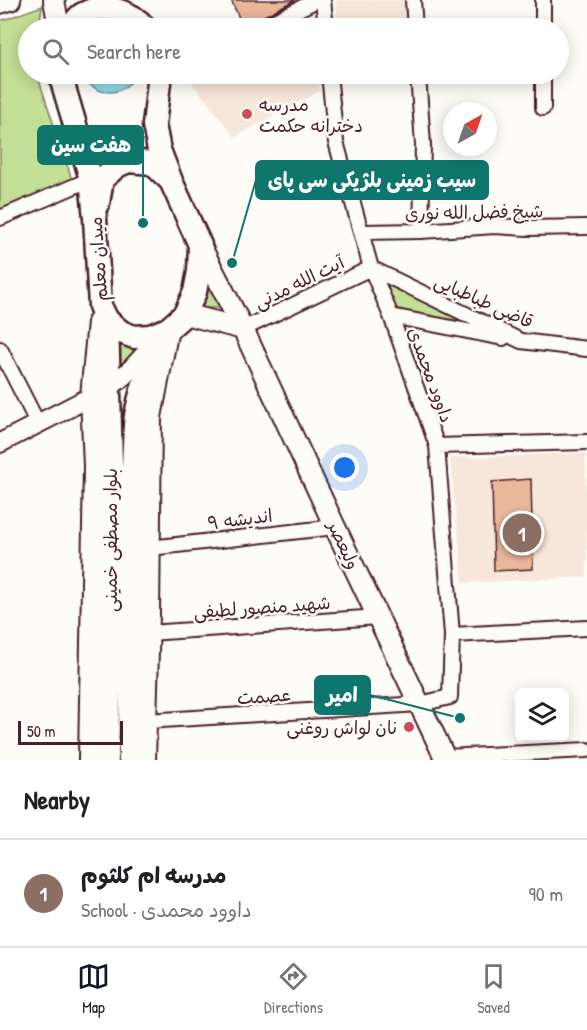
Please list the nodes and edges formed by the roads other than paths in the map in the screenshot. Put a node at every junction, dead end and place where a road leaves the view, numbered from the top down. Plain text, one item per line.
1 (10, 0) edge
2 (54, 0) edge
3 (317, 0) edge
4 (323, 0) edge
5 (413, 0) edge
6 (543, 0) edge
7 (0, 3) edge
8 (131, 12) edge
9 (57, 18) edge
10 (78, 18) edge
11 (280, 18) edge
12 (325, 18) edge
13 (414, 18) edge
14 (543, 18) edge
15 (63, 84) edge
16 (161, 84) edge
17 (331, 84) edge
18 (419, 84) edge
19 (543, 84) edge
20 (543, 108) dead end
21 (91, 179) junction
22 (171, 181) junction
23 (0, 218) edge
24 (95, 218) junction
25 (587, 227) edge
26 (421, 231) junction
27 (363, 232) junction
28 (200, 245) junction
29 (370, 268) junction
30 (104, 313) junction
31 (391, 316) junction
32 (243, 329) junction
33 (164, 331) junction
34 (521, 341) junction
35 (0, 349) edge
36 (587, 349) edge
37 (100, 392) junction
38 (38, 424) junction
39 (587, 442) edge
40 (0, 443) edge
41 (437, 446) junction
42 (335, 527) junction
43 (150, 548) junction
44 (378, 617) junction
45 (587, 628) edge
46 (149, 633) junction
47 (452, 635) junction
48 (450, 697) joint
49 (420, 704) junction
50 (146, 721) junction
51 (587, 750) edge
52 (446, 759) edge
53 (89, 760) edge
54 (107, 760) edge
55 (129, 760) edge
56 (145, 760) edge

1 - 7 main road
2 - 9 main road
3 - 11 street
4 - 12 street
5 - 13 street
6 - 14 street
8 - 10 main road
15 - 21 main road, میدان معلم
16 - 22 main road
17 - 27 street, داوود محمدی
18 - 26 street
19 - 20 street
21 - 23 street
21 - 24 main road, میدان معلم
22 - 24 main road
22 - 28 main road
24 - 30 main road, میدان معلم
25 - 26 street, شیخ فضل الله نوری
26 - 27 street, شیخ فضل الله نوری
27 - 29 street, داوود محمدی
28 - 32 main road, ولیعصر
28 - 33 main road
29 - 31 street, داوود محمدی
29 - 32 street, آیت الله مدنی
29 - 34 street, قاضی طباطبایی
30 - 33 main road, میدان معلم
30 - 37 main road, بلوار مصطفی خمینی
31 - 34 street
31 - 41 street, داوود محمدی
32 - 33 main road
32 - 42 main road, ولیعصر
33 - 37 street
33 - 43 main road
33 - 55 main road, بلوار مصطفی خمینی
34 - 36 street, قاضی طباطبایی
35 - 38 street
37 - 38 street
37 - 53 main road
37 - 54 main road, بلوار مصطفی خمینی
38 - 40 street
39 - 41 street
41 - 47 street, داوود محمدی
42 - 43 street, اندیشه ۹
42 - 44 main road, ولیعصر
43 - 46 main road
44 - 46 street, شهید منصور لطیفی
44 - 49 main road, ولیعصر
45 - 47 street
46 - 50 main road
47 - 48 street, داوود محمدی
48 - 49 street, عصمت
49 - 50 street, عصمت
49 - 52 main road, ولیعصر
50 - 56 main road
51 - 52 street

